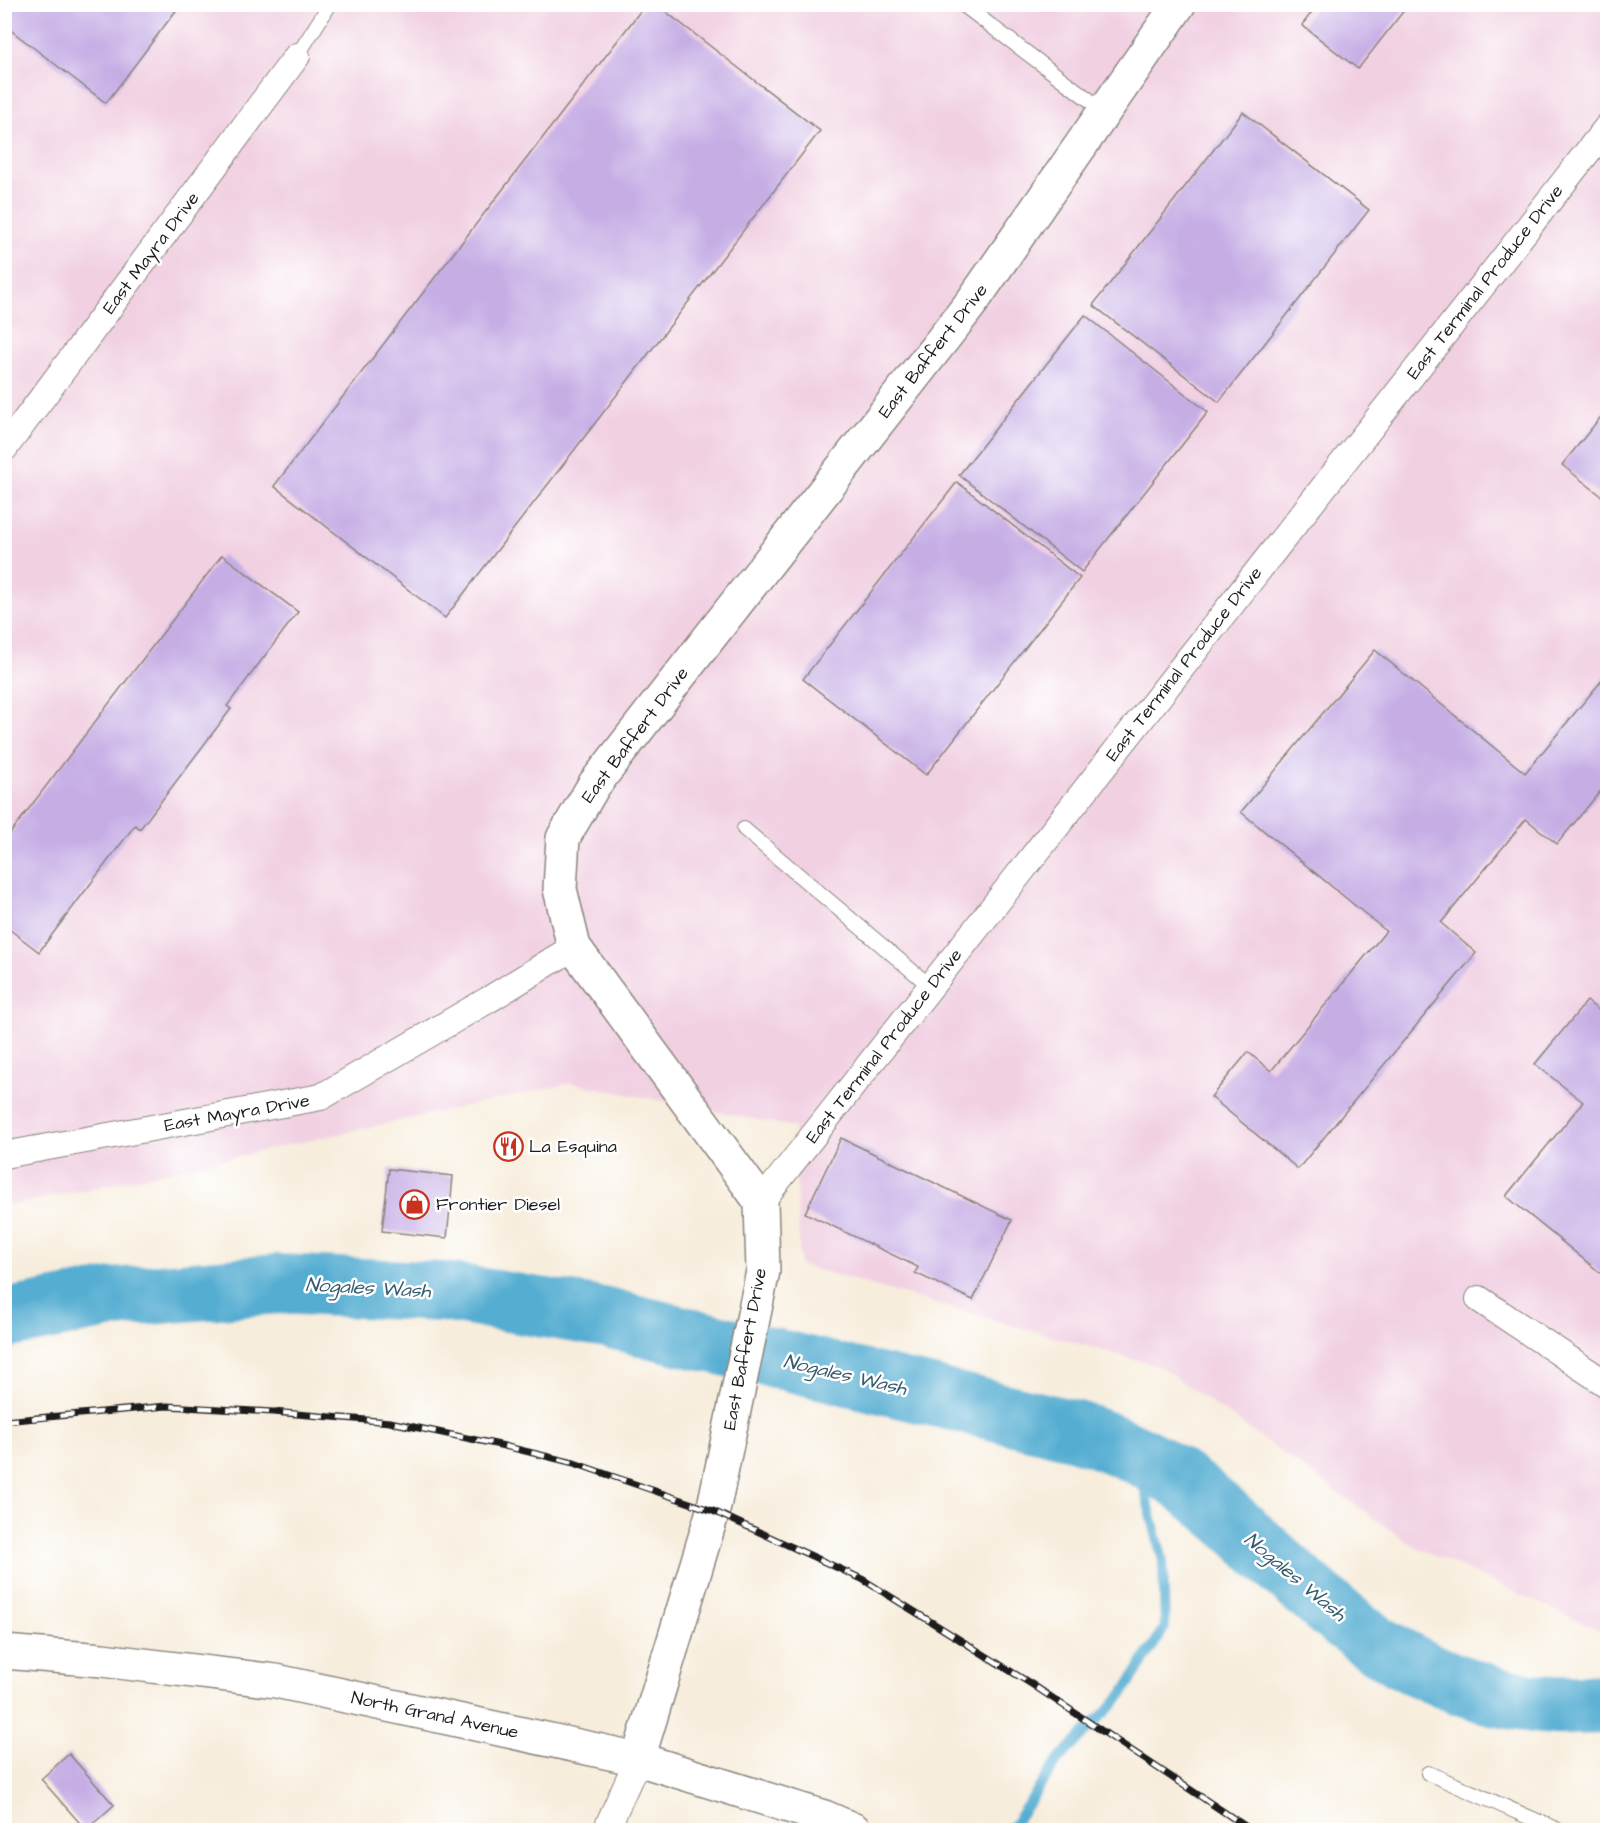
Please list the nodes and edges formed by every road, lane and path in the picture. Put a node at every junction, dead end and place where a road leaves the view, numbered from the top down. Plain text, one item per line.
1 (330, 4) edge
2 (962, 4) edge
3 (1179, 4) edge
4 (297, 56) joint
5 (1104, 111) junction
6 (1608, 126) edge
7 (4, 449) edge
8 (744, 829) dead end
9 (574, 947) junction
10 (930, 986) junction
11 (4, 1155) edge
12 (761, 1202) junction
13 (1479, 1299) dead end
14 (1608, 1385) edge
15 (6, 1657) edge
16 (639, 1759) junction
17 (1428, 1773) dead end
18 (818, 1824) edge
19 (606, 1830) edge
20 (854, 1830) edge
21 (1558, 1830) edge

1 - 4 lane
2 - 5 lane
3 - 5 street, East Baffert Drive
4 - 7 street, East Mayra Drive
5 - 9 street, East Baffert Drive
6 - 10 street, East Terminal Produce Drive
8 - 10 lane
9 - 11 street, East Mayra Drive
9 - 12 street, East Baffert Drive
10 - 12 street, East Terminal Produce Drive
12 - 16 street, East Baffert Drive
13 - 14 street
15 - 16 street, North Grand Avenue
16 - 18 street, North Grand Avenue
16 - 19 street
17 - 21 lane
18 - 20 street, North Grand Avenue

